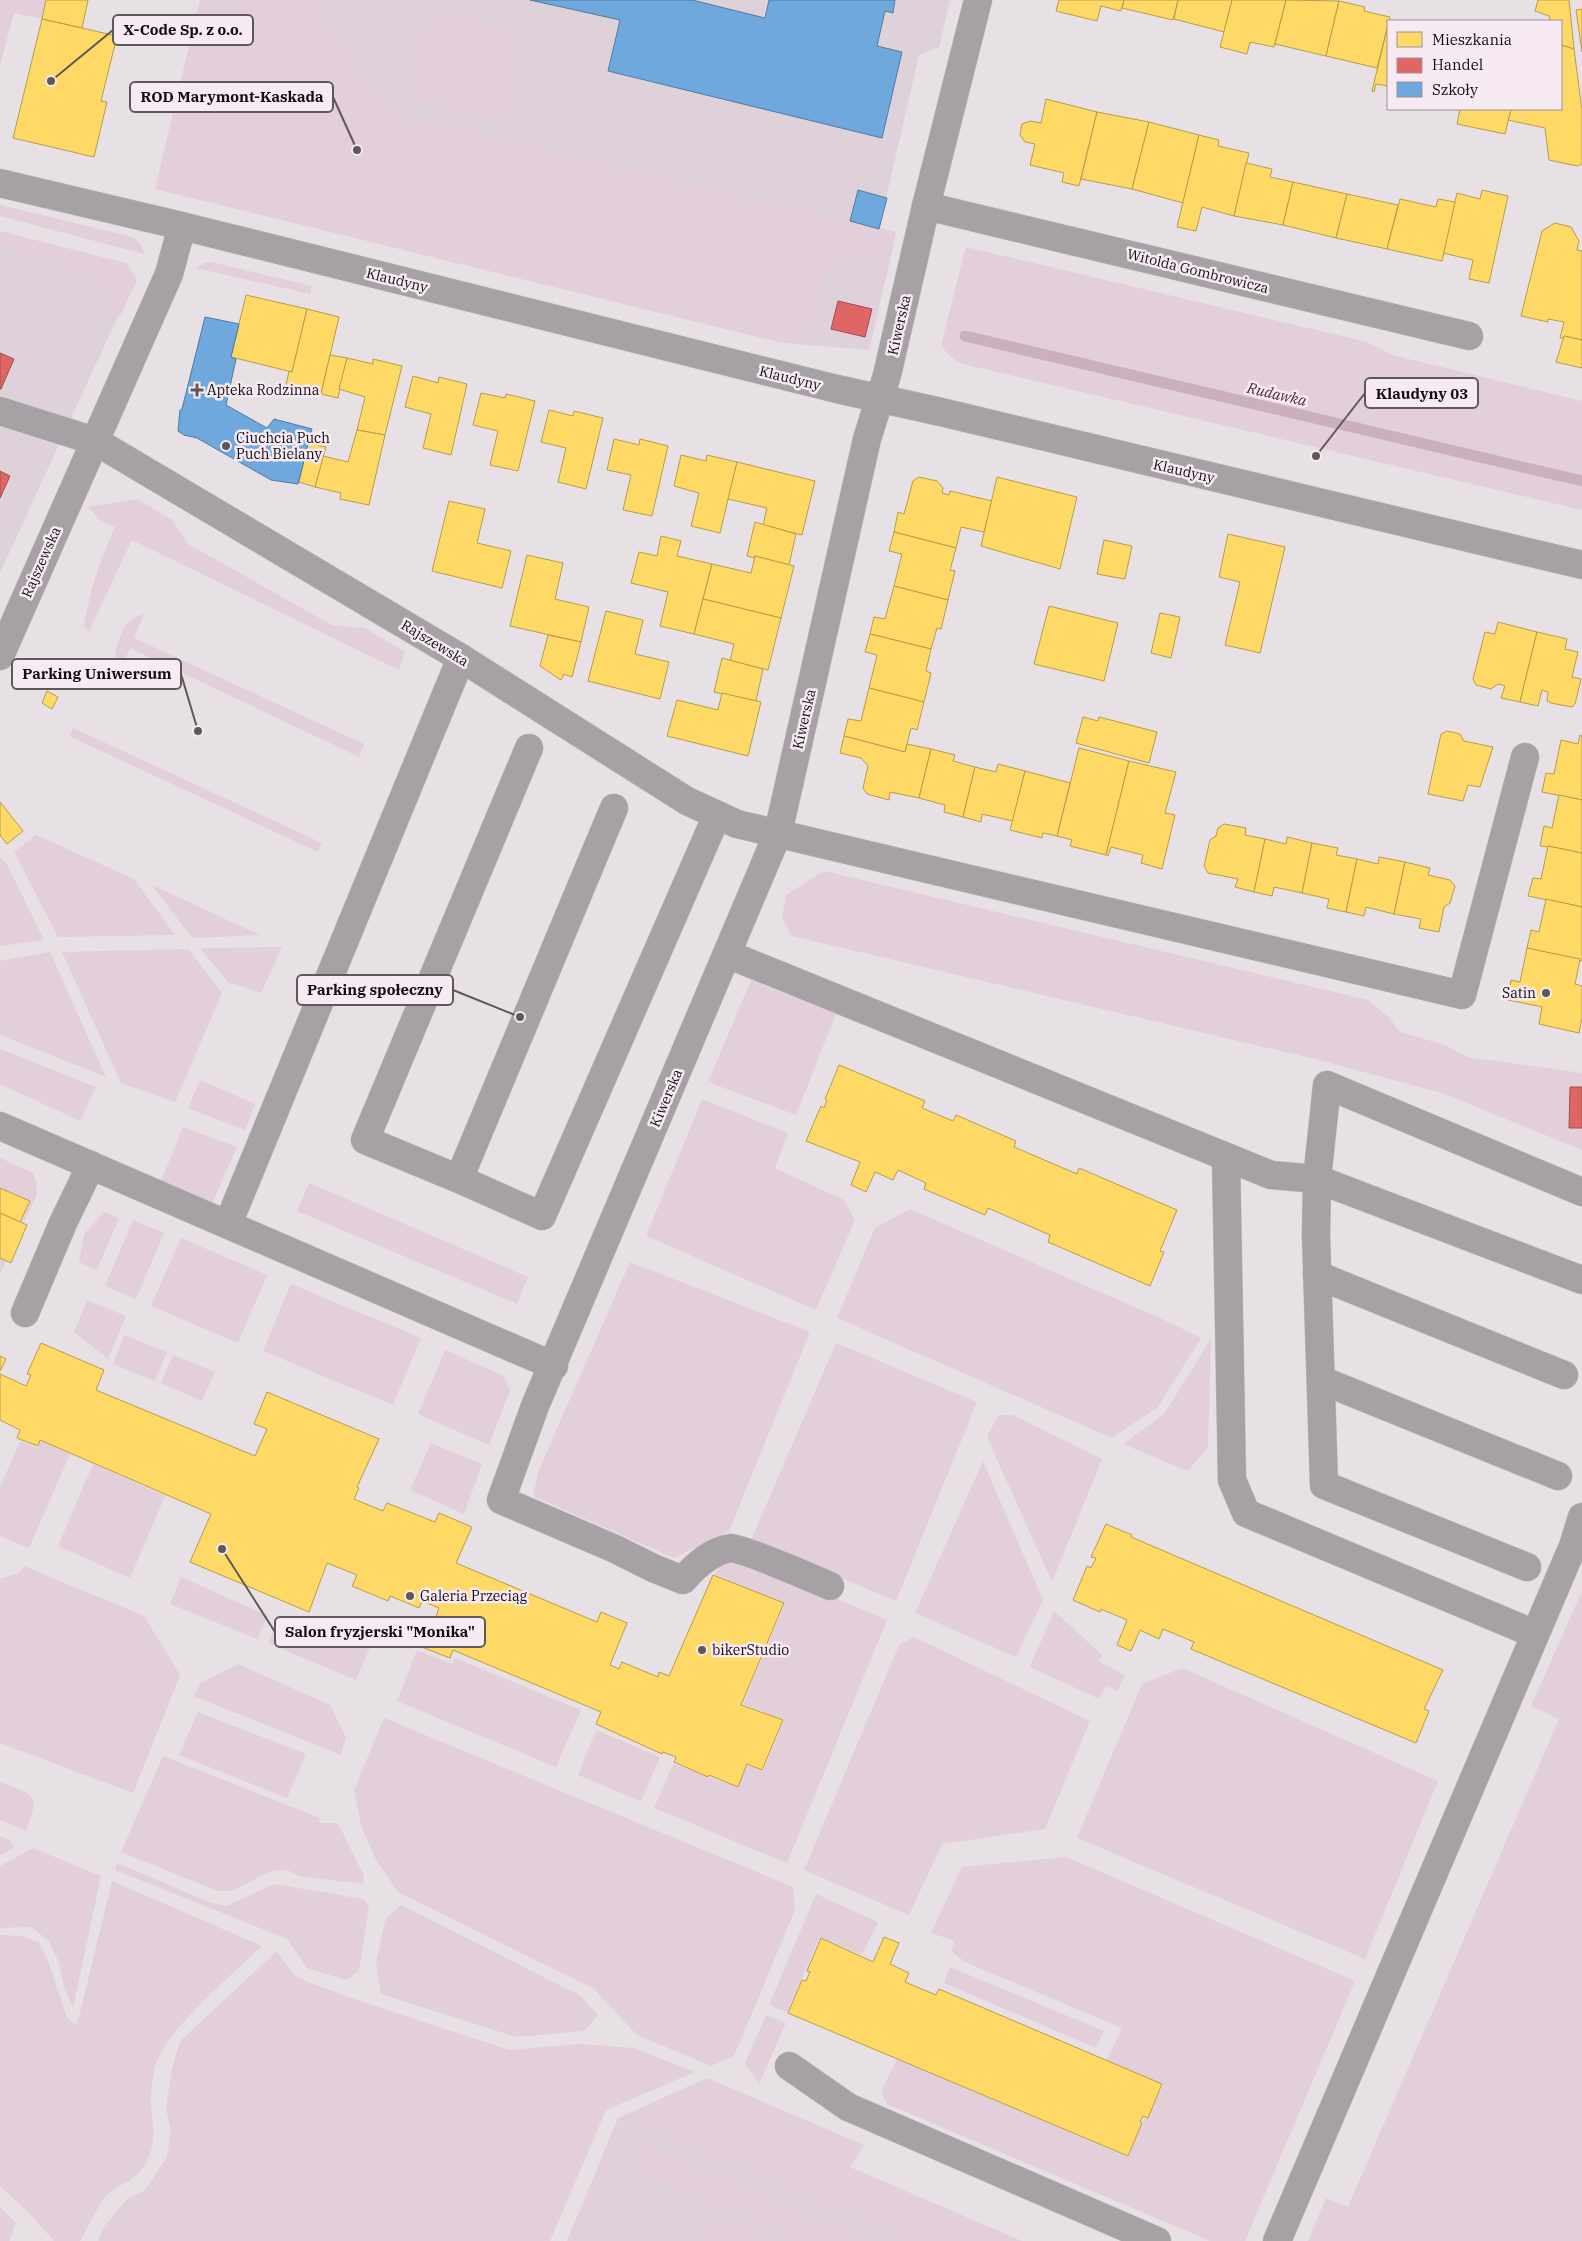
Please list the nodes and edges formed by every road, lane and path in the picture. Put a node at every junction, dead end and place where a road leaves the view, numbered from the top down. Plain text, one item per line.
1 (978, 0) edge
2 (0, 182) edge
3 (926, 206) junction
4 (182, 226) junction
5 (1469, 336) dead end
6 (881, 398) junction
7 (0, 411) edge
8 (95, 441) junction
9 (1582, 566) edge
10 (0, 656) edge
11 (461, 658) junction
12 (529, 748) dead end
13 (1525, 757) dead end
14 (614, 808) dead end
15 (717, 815) junction
16 (778, 833) junction
17 (728, 954) junction
18 (0, 1126) edge
19 (1226, 1157) junction
20 (91, 1165) junction
21 (1317, 1178) junction
22 (459, 1179) junction
23 (1582, 1192) edge
24 (228, 1224) junction
25 (1318, 1275) junction
26 (1582, 1280) edge
27 (25, 1313) dead end
28 (554, 1366) junction
29 (1564, 1375) dead end
30 (1321, 1380) junction
31 (1558, 1476) dead end
32 (1582, 1517) edge
33 (1528, 1568) dead end
34 (830, 1586) dead end
35 (1535, 1634) junction
36 (789, 2066) dead end
37 (1157, 2241) edge
38 (1277, 2241) edge

1 - 3 street, Kiwerska
2 - 4 street, Klaudyny
3 - 5 street, Witolda Gombrowicza
3 - 6 street, Kiwerska
4 - 6 street, Klaudyny
4 - 8 street, Rajszewska
6 - 9 street, Klaudyny
6 - 16 street, Kiwerska
7 - 8 street
8 - 10 street, Rajszewska
8 - 11 street, Rajszewska
11 - 15 street, Rajszewska
11 - 24 street
12 - 22 street
13 - 16 street, Rajszewska
14 - 22 street
15 - 16 street, Rajszewska
15 - 22 street
16 - 17 street, Kiwerska
17 - 19 street
17 - 28 street, Kiwerska
18 - 20 street
19 - 21 street
19 - 35 street
20 - 24 street
20 - 27 street
21 - 23 street
21 - 25 street
21 - 26 street
24 - 28 street
25 - 29 street
25 - 30 street
28 - 34 street, Kiwerska
30 - 31 street
30 - 33 street
32 - 35 street
35 - 38 street
36 - 37 street

